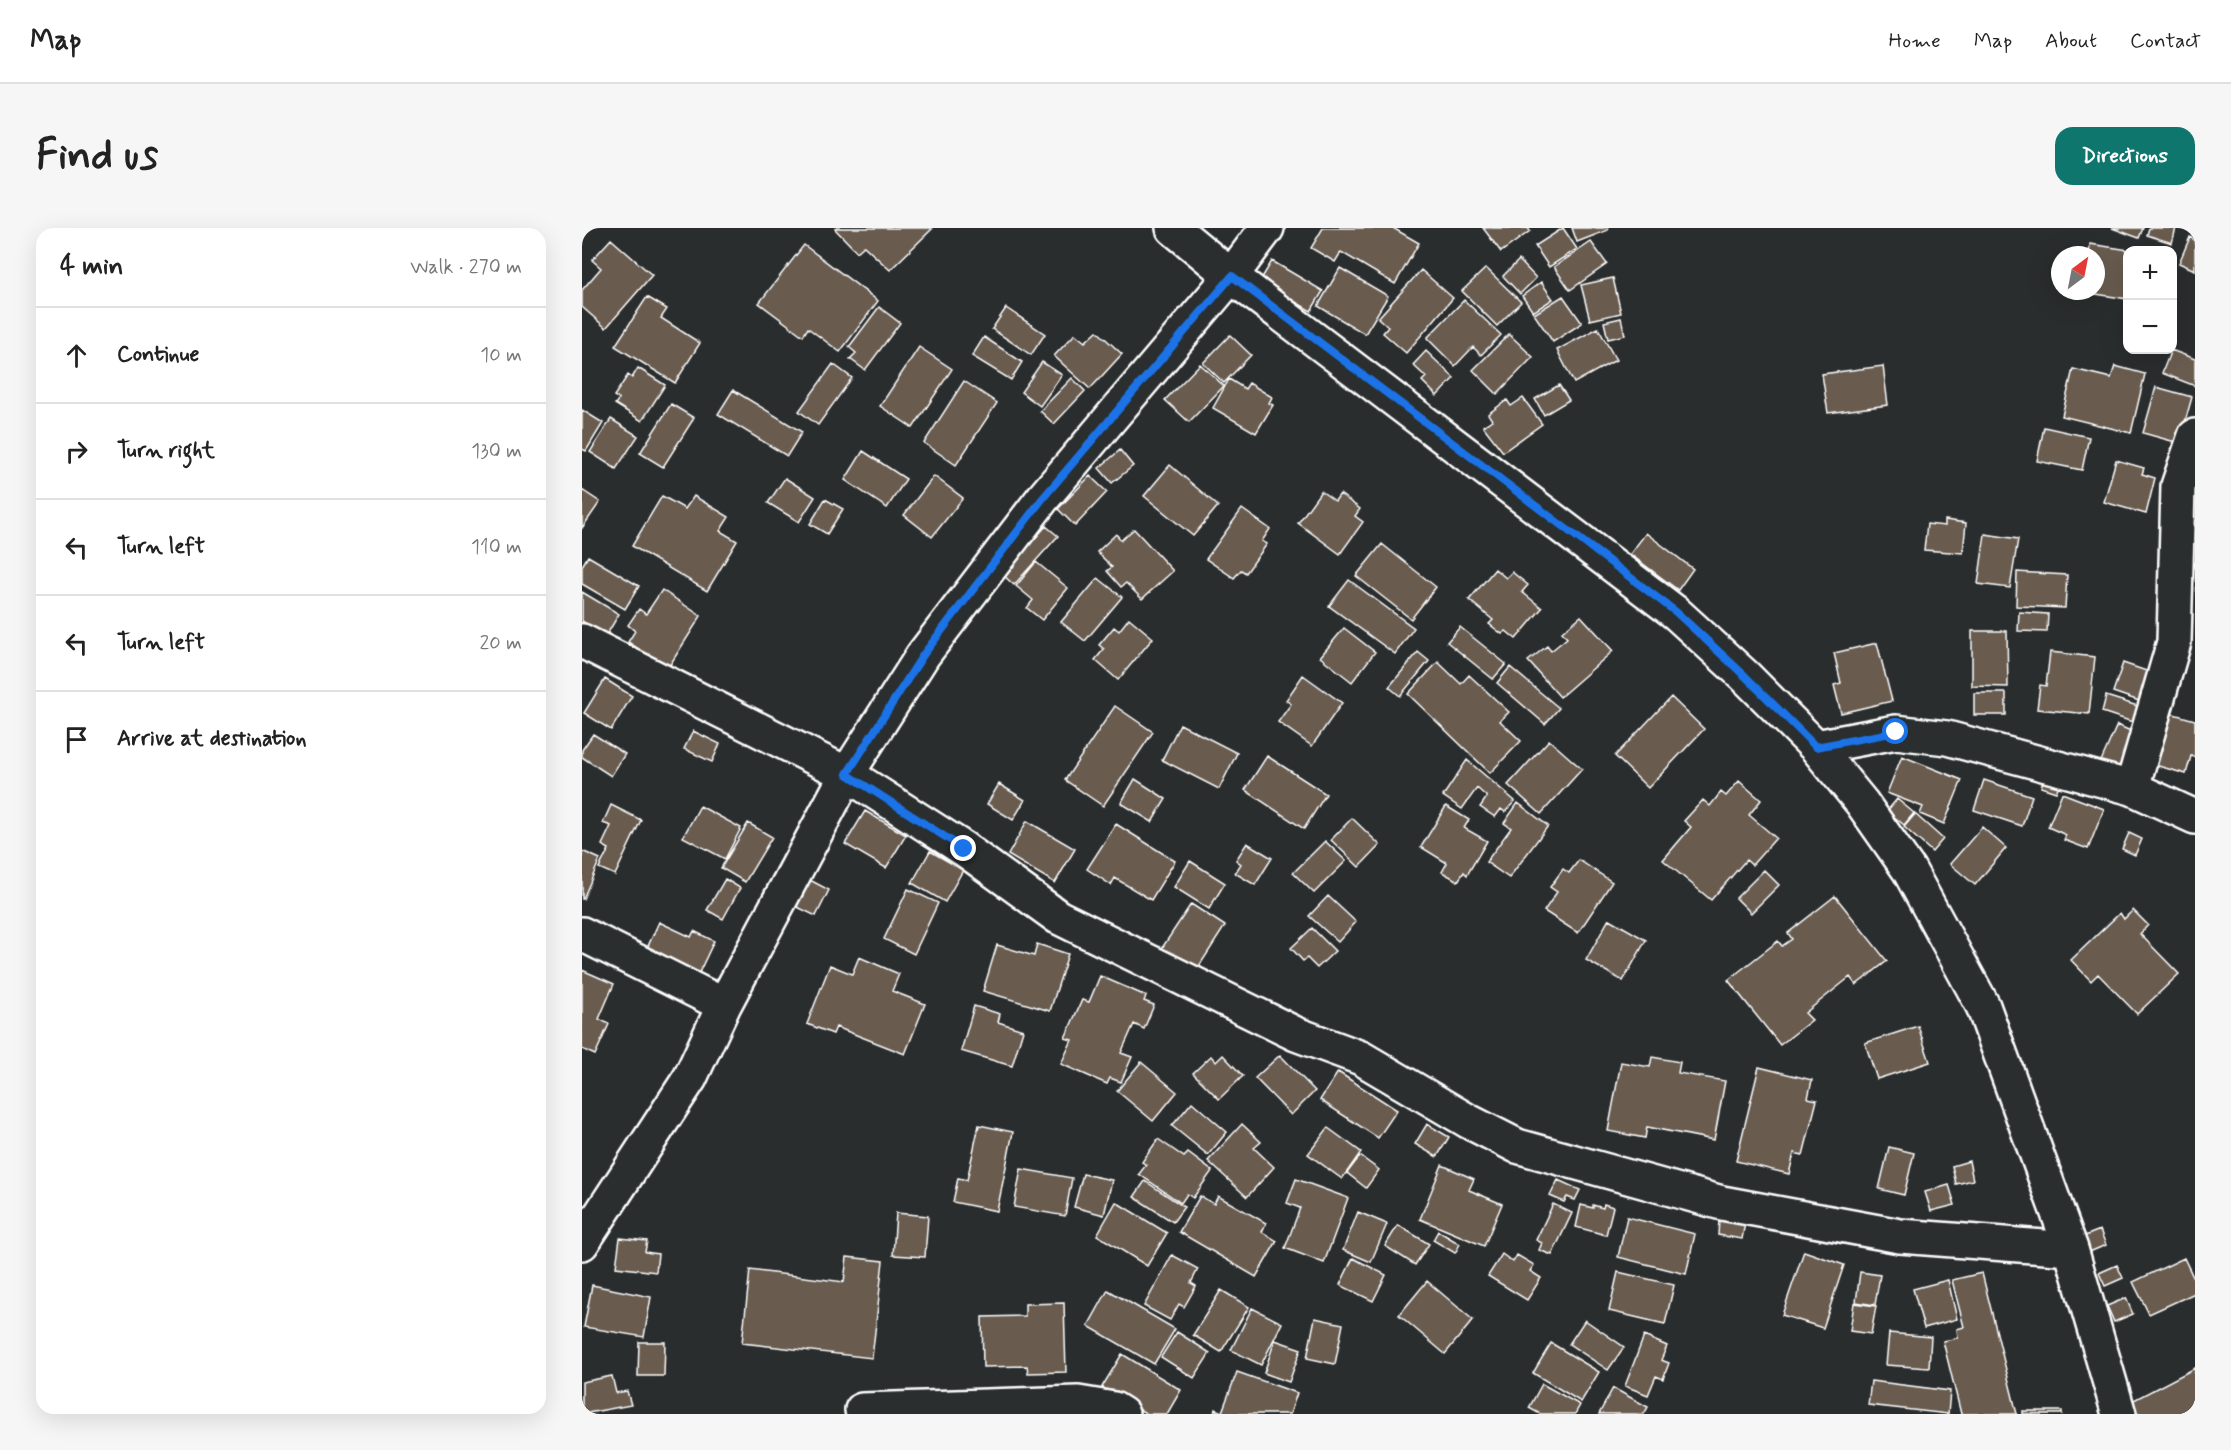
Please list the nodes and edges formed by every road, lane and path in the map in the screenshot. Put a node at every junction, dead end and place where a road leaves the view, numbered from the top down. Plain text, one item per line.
1 (1173, 228) edge
2 (1266, 228) edge
3 (1232, 276) junction
4 (2195, 436) edge
5 (582, 641) edge
6 (1816, 747) junction
7 (847, 774) junction
8 (2132, 788) junction
9 (2195, 817) edge
10 (582, 934) edge
11 (724, 1005) junction
12 (582, 1243) edge
13 (2071, 1249) junction
14 (862, 1410) dead end
15 (1122, 1414) edge
16 (2119, 1414) edge

1 - 3 street
2 - 3 street
3 - 6 street
3 - 7 street
4 - 8 street
5 - 7 street
6 - 8 street
6 - 13 street
7 - 11 street
7 - 13 street
8 - 9 street
10 - 11 street
11 - 12 street
13 - 16 street
14 - 15 street

